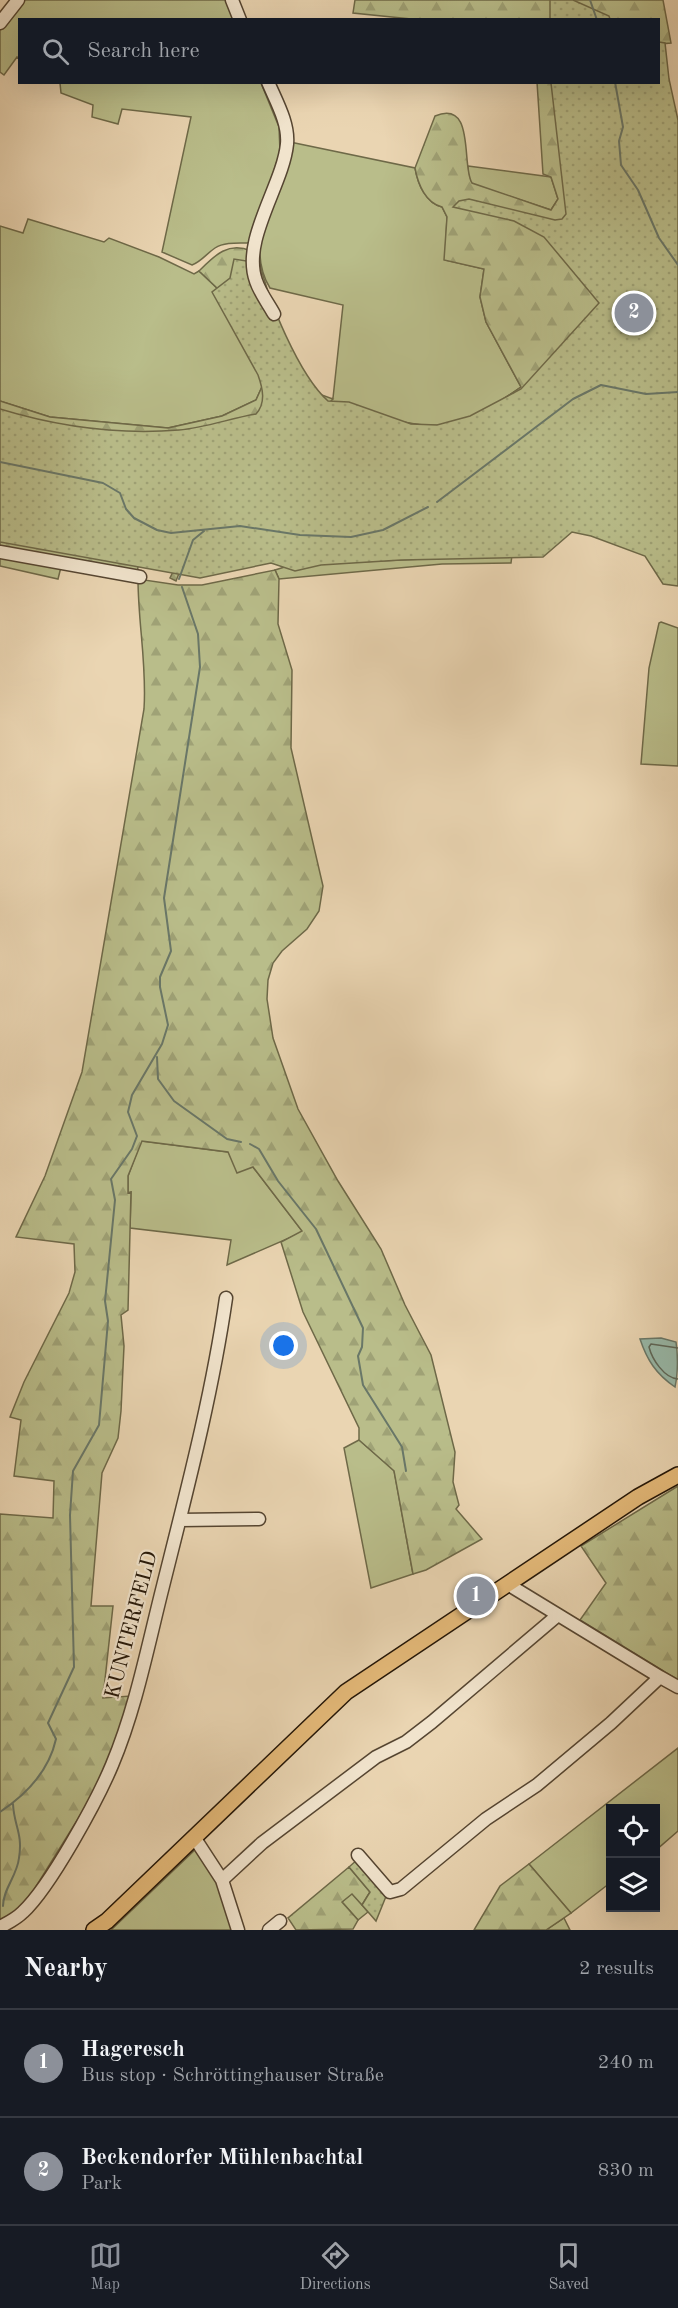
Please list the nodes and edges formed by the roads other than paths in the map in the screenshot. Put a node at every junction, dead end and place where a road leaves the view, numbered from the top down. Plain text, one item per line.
1 (18, 0) edge
2 (232, 0) edge
3 (239, 18) edge
4 (0, 23) edge
5 (269, 84) edge
6 (274, 314) dead end
7 (0, 552) edge
8 (140, 577) dead end
9 (226, 1298) dead end
10 (678, 1475) edge
11 (259, 1519) dead end
12 (180, 1520) junction
13 (509, 1582) junction
14 (558, 1615) junction
15 (660, 1677) junction
16 (678, 1688) edge
17 (194, 1837) junction
18 (358, 1855) dead end
19 (222, 1880) junction
20 (280, 1921) dead end
21 (0, 1927) edge
22 (94, 1930) edge
23 (238, 1930) edge
24 (269, 1930) edge

1 - 4 street
2 - 3 street
5 - 6 street
7 - 8 street
9 - 12 street, KUNTERFELD
10 - 13 main road
11 - 12 street
12 - 21 street, KUNTERFELD
13 - 14 street
13 - 17 main road
14 - 15 street
14 - 19 street
15 - 16 street
15 - 18 street
17 - 19 street
17 - 22 main road
19 - 23 street
20 - 24 street

